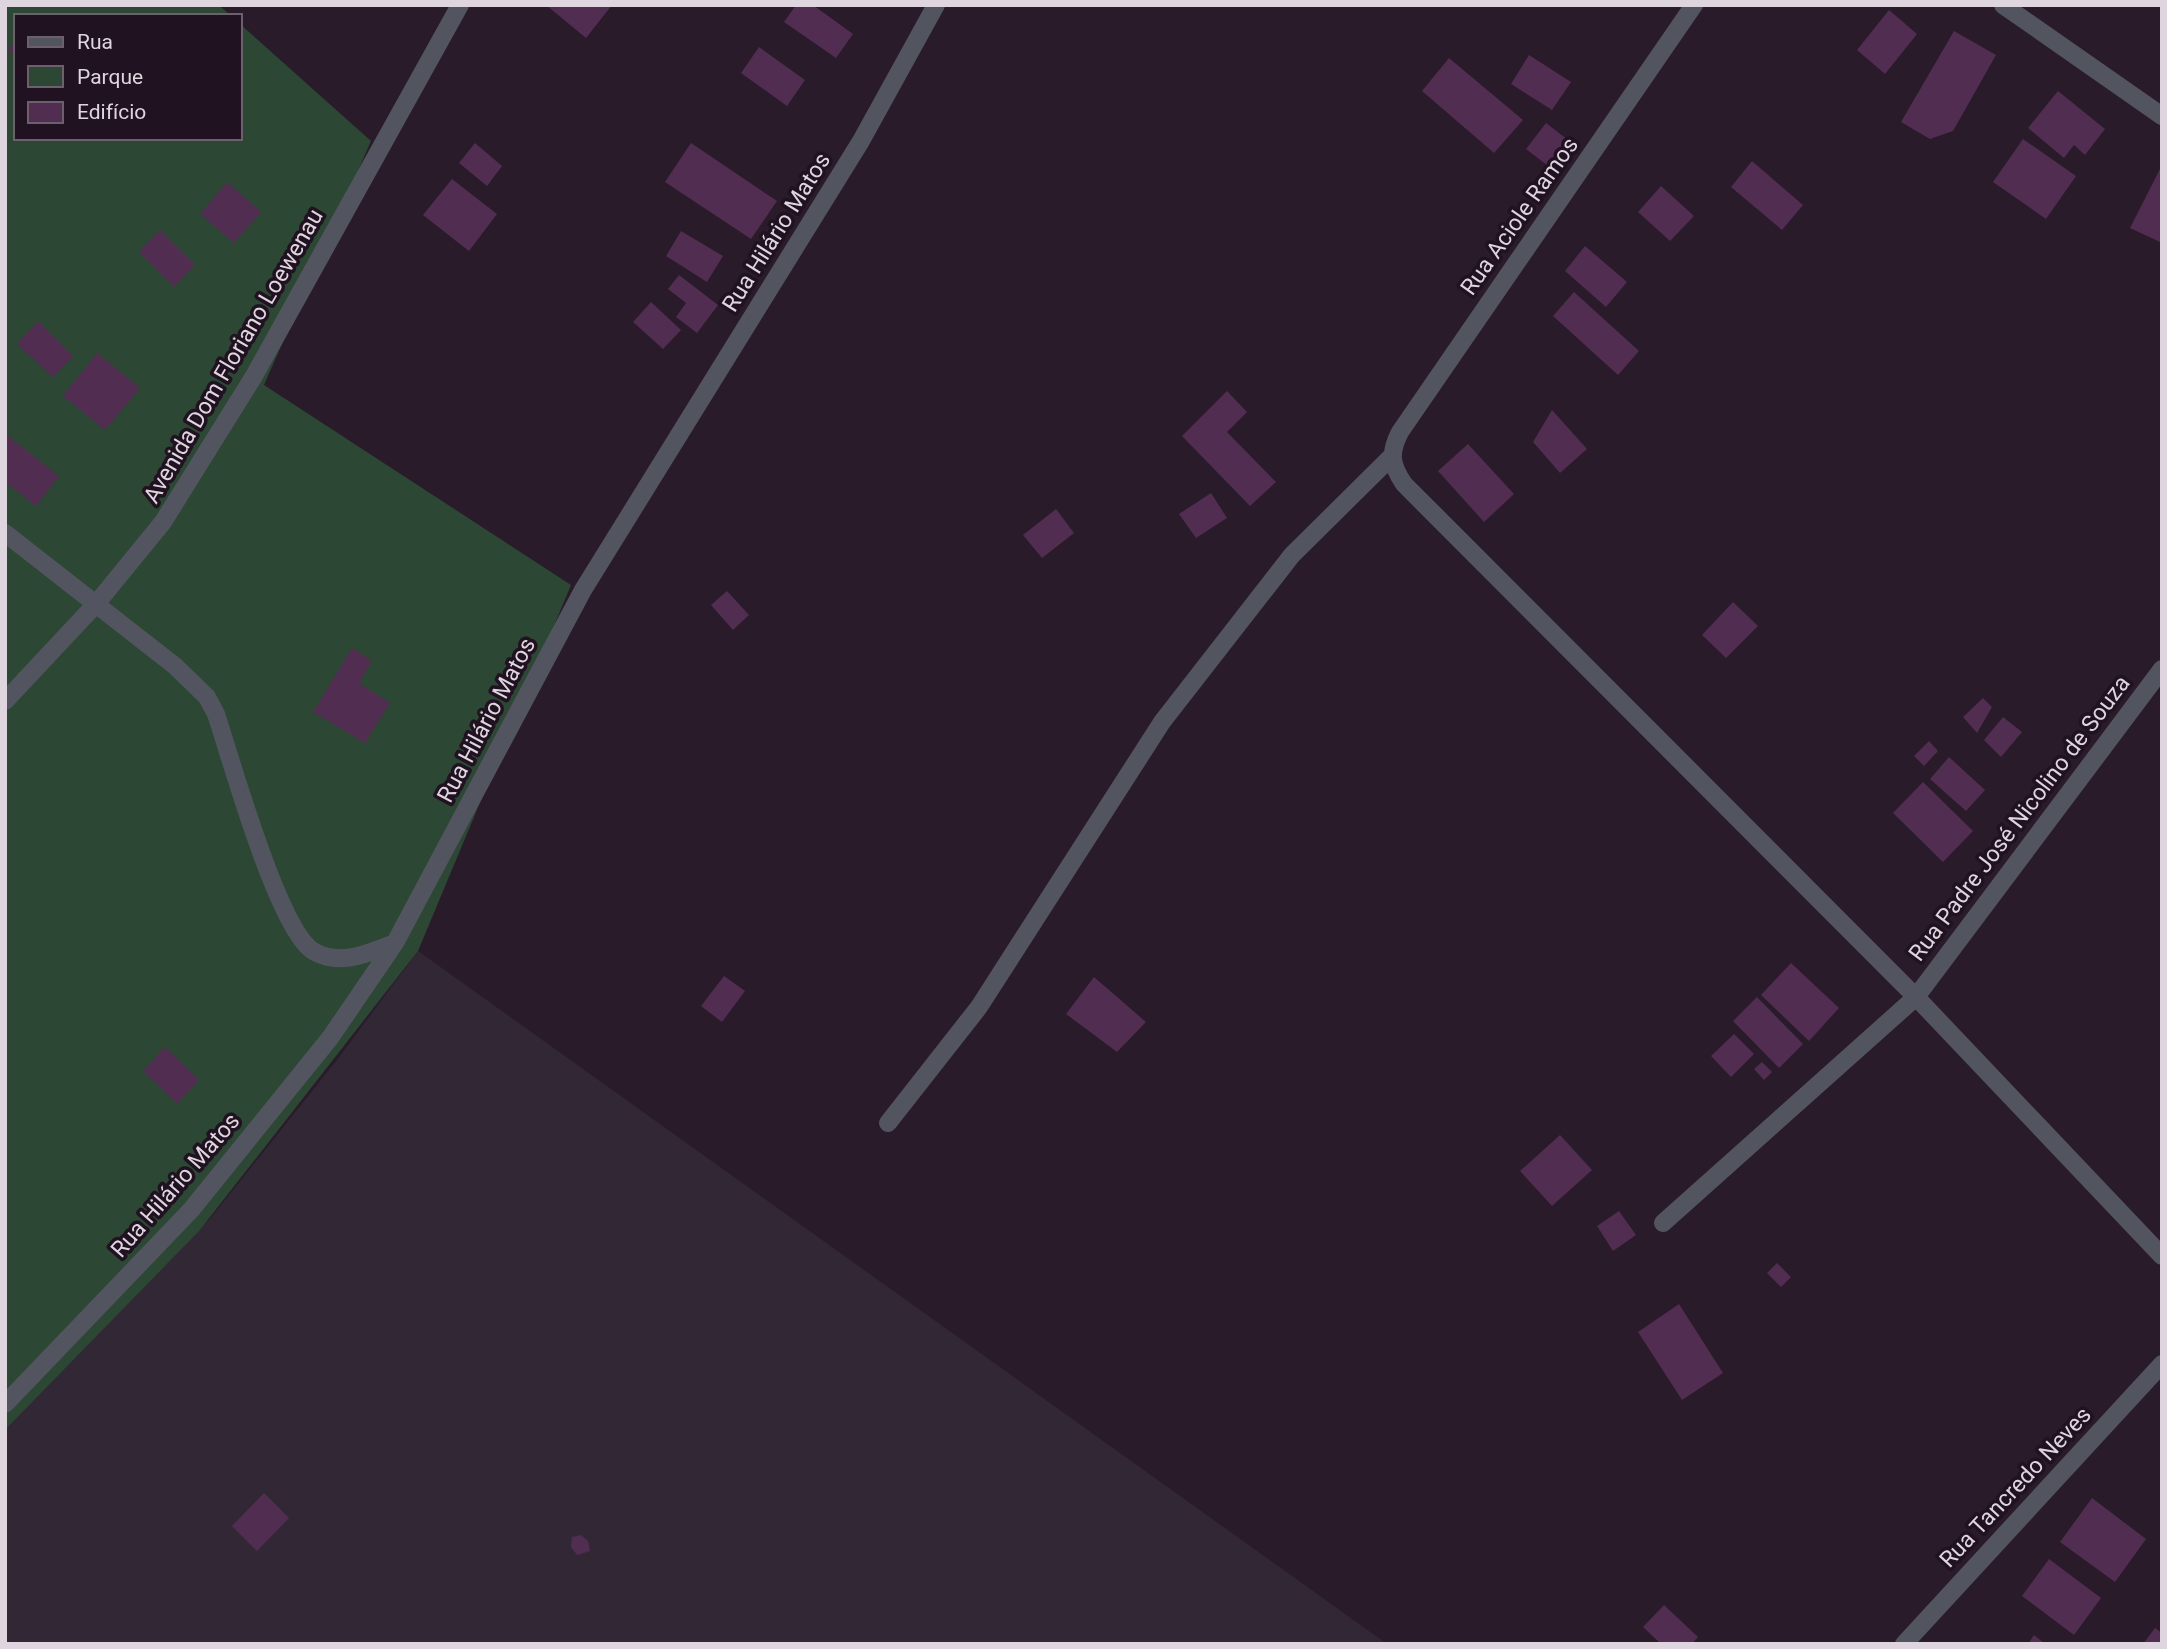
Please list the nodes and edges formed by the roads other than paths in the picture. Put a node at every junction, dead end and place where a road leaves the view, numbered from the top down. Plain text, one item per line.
1 (460, 5) edge
2 (936, 5) edge
3 (1694, 5) edge
4 (2003, 5) edge
5 (2162, 116) edge
6 (1391, 457) junction
7 (5, 533) edge
8 (96, 604) junction
9 (2162, 668) edge
10 (5, 701) edge
11 (395, 943) junction
12 (1916, 997) junction
13 (888, 1123) dead end
14 (1662, 1223) dead end
15 (2162, 1255) edge
16 (2162, 1364) edge
17 (5, 1404) edge
18 (1904, 1644) edge

1 - 8 street, Avenida Dom Floriano Loewenau
2 - 11 street, Rua Hilário Matos
3 - 6 street, Rua Aciole Ramos
4 - 5 street
6 - 12 street
6 - 13 street
7 - 8 street
8 - 10 street, Avenida Dom Floriano Loewenau
8 - 11 street
9 - 12 street, Rua Padre José Nicolino de Souza
11 - 17 street, Rua Hilário Matos
12 - 14 street, Rua Padre José Nicolino de Souza
12 - 15 street
16 - 18 street, Rua Tancredo Neves

